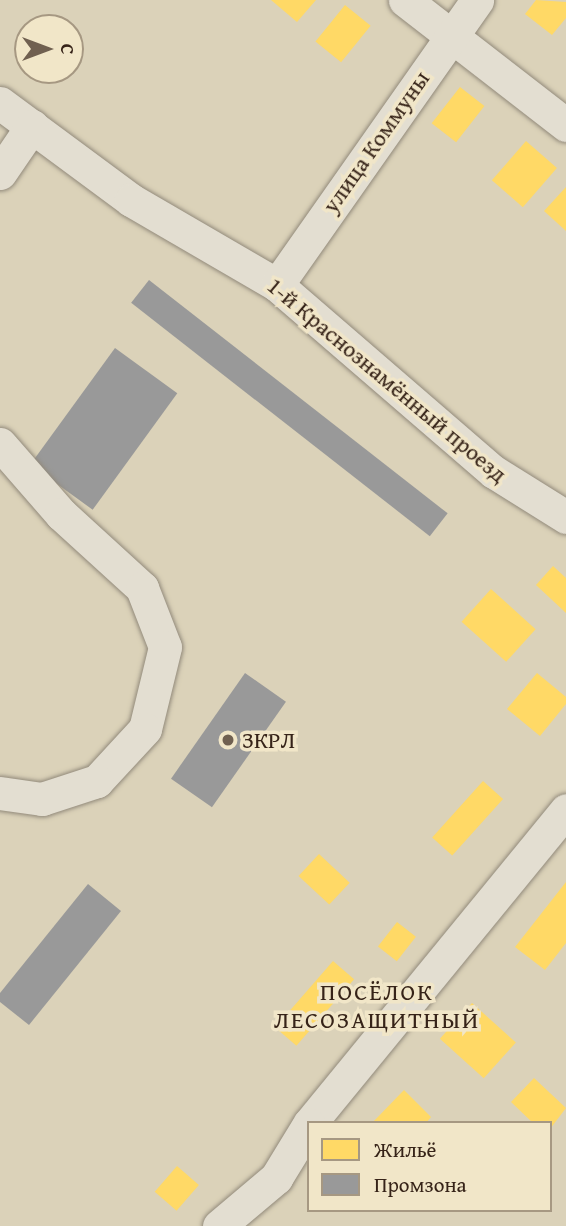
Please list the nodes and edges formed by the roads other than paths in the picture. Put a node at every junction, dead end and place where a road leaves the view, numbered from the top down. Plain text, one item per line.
1 (405, 0) edge
2 (477, 0) edge
3 (450, 36) junction
4 (0, 103) edge
5 (566, 125) edge
6 (32, 126) junction
7 (0, 173) edge
8 (277, 285) junction
9 (0, 444) edge
10 (566, 517) edge
11 (3, 798) edge
12 (566, 810) edge
13 (311, 1121) edge
14 (307, 1126) edge
15 (219, 1226) edge

1 - 3 street
2 - 3 street, улица Коммуны
3 - 5 street
3 - 8 street, улица Коммуны
4 - 6 street, 1-й Краснознамённый проезд
6 - 7 street
6 - 8 street, 1-й Краснознамённый проезд
8 - 10 street, 1-й Краснознамённый проезд
9 - 11 street
12 - 13 street
14 - 15 street

